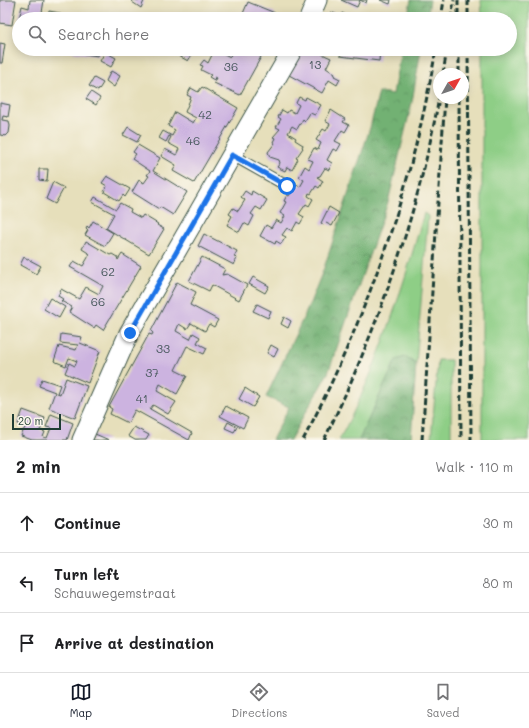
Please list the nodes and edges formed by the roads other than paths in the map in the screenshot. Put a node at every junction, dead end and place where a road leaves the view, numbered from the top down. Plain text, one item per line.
1 (317, 0) edge
2 (312, 12) edge
3 (289, 56) edge
4 (232, 155) junction
5 (287, 186) dead end
6 (82, 440) edge

1 - 2 street
3 - 4 street
4 - 5 lane
4 - 6 street

